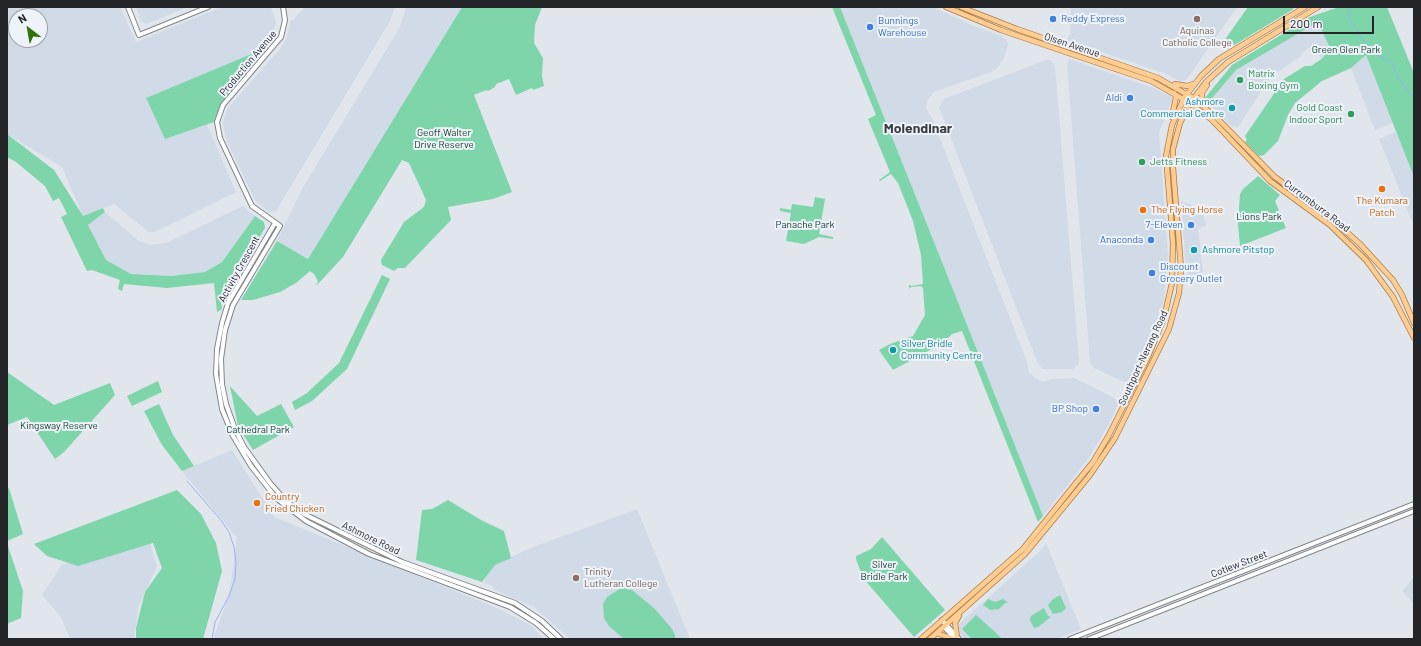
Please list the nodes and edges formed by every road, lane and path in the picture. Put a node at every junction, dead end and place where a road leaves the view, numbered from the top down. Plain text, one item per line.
1 (128, 7) edge
2 (208, 7) edge
3 (283, 7) edge
4 (946, 7) edge
5 (961, 7) edge
6 (1318, 7) edge
7 (1307, 8) edge
8 (1022, 30) junction
9 (1019, 37) junction
10 (1232, 60) junction
11 (1170, 83) junction
12 (1194, 84) junction
13 (1174, 92) junction
14 (1187, 93) junction
15 (1184, 98) junction
16 (1193, 98) junction
17 (1190, 102) junction
18 (1201, 104) junction
19 (1184, 112) junction
20 (1204, 114) junction
21 (1172, 125) junction
22 (1166, 156) junction
23 (1173, 156) junction
24 (1261, 164) junction
25 (1258, 170) junction
26 (275, 223) junction
27 (280, 226) joint
28 (1409, 311) junction
29 (1414, 323) edge
30 (1412, 333) junction
31 (1414, 338) edge
32 (219, 396) joint
33 (224, 396) joint
34 (1414, 504) edge
35 (1414, 511) edge
36 (963, 610) junction
37 (941, 621) junction
38 (945, 626) junction
39 (937, 633) junction
40 (554, 639) edge
41 (561, 639) edge
42 (921, 639) edge
43 (930, 639) edge
44 (956, 639) edge
45 (1070, 639) edge
46 (1089, 639) edge

1 - 2 main road
3 - 26 main road, Production Avenue
4 - 9 main road, Olsen Avenue
5 - 8 main road, Olsen Avenue
6 - 7 main road, Southport-Nerang Road
7 - 10 main road, Southport-Nerang Road
7 - 12 main road, Southport-Nerang Road
8 - 9 main road
8 - 11 main road, Olsen Avenue
9 - 13 main road, Olsen Avenue
10 - 16 main road, Southport-Nerang Road
10 - 18 main road
11 - 12 main road
11 - 14 main road, Olsen Avenue
12 - 14 main road, Southport-Nerang Road
13 - 15 main road, Olsen Avenue
13 - 21 main road
14 - 15 main road, Southport-Nerang Road
14 - 16 main road, Olsen Avenue
15 - 17 main road, Olsen Avenue
15 - 21 main road, Southport-Nerang Road
16 - 17 main road, Southport-Nerang Road
16 - 18 main road, Currumburra Road
17 - 19 main road, Southport-Nerang Road
17 - 20 main road, Currumburra Road
18 - 24 main road, Currumburra Road
19 - 20 main road
19 - 23 main road, Southport-Nerang Road
20 - 25 main road, Currumburra Road
21 - 22 main road, Southport-Nerang Road
22 - 23 main road
22 - 37 main road, Southport-Nerang Road
23 - 36 main road, Southport-Nerang Road
24 - 25 main road
24 - 28 main road, Currumburra Road
25 - 30 main road, Currumburra Road
26 - 27 main road, Production Avenue
26 - 32 main road, Activity Crescent
27 - 33 main road, Activity Crescent
28 - 29 main road, Currumburra Road
28 - 30 main road
30 - 31 main road, Currumburra Road
32 - 40 main road, Ashmore Road
33 - 41 main road, Ashmore Road
34 - 45 main road, Cotlew Street
35 - 46 main road, Cotlew Street
36 - 38 main road, Southport-Nerang Road
36 - 44 main road
37 - 38 main road
37 - 42 main road, Southport-Nerang Road
38 - 39 main road, Southport-Nerang Road
38 - 44 main road
39 - 43 main road, Southport-Nerang Road
39 - 44 main road

